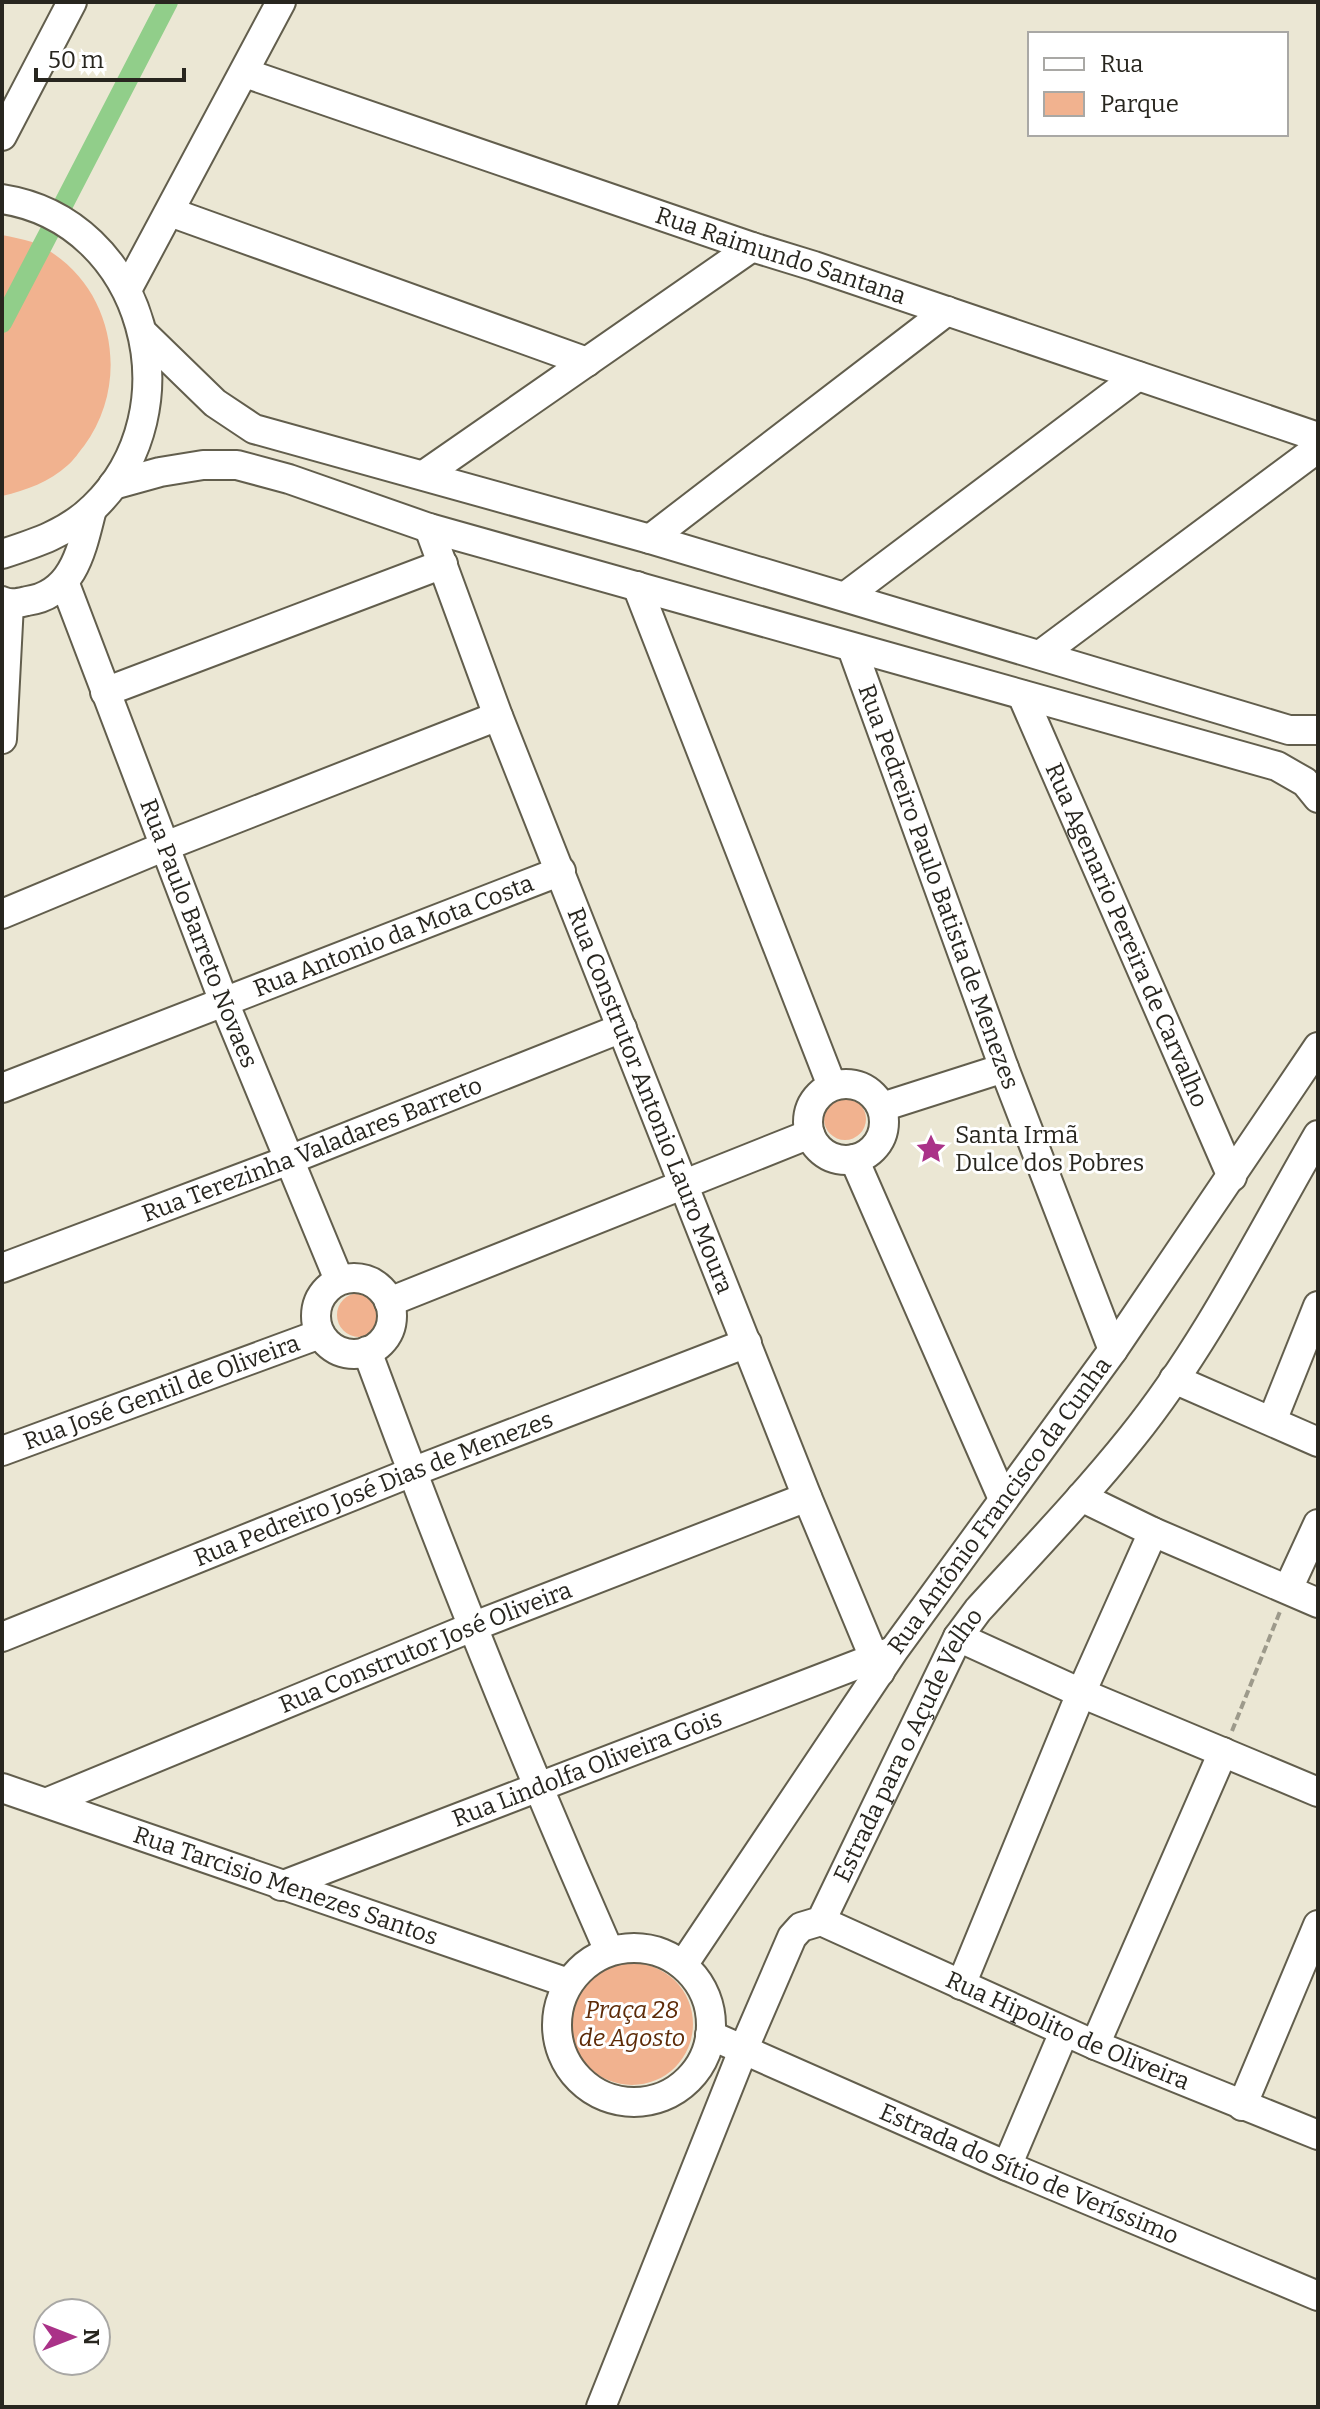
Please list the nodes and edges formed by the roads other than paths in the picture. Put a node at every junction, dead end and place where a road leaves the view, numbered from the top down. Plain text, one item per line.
1 (72, 2) edge
2 (281, 2) edge
3 (245, 73) junction
4 (2, 136) edge
5 (2, 199) edge
6 (170, 212) junction
7 (752, 247) junction
8 (127, 290) junction
9 (947, 311) junction
10 (144, 334) junction
11 (587, 362) junction
12 (1138, 376) junction
13 (1318, 437) edge
14 (1318, 448) edge
15 (424, 475) junction
16 (113, 485) junction
17 (92, 509) junction
18 (429, 528) junction
19 (650, 539) junction
20 (2, 554) edge
21 (443, 564) junction
22 (65, 584) junction
23 (637, 586) junction
24 (846, 596) junction
25 (6, 602) edge
26 (852, 648) junction
27 (1040, 655) junction
28 (105, 692) junction
29 (1022, 695) junction
30 (498, 716) junction
31 (1318, 730) edge
32 (2, 739) edge
33 (1318, 798) edge
34 (163, 847) junction
35 (561, 871) junction
36 (2, 914) edge
37 (224, 1002) junction
38 (622, 1028) junction
39 (1318, 1047) edge
40 (1004, 1068) junction
41 (832, 1086) junction
42 (2, 1088) edge
43 (882, 1107) junction
44 (810, 1134) junction
45 (1318, 1135) edge
46 (854, 1159) junction
47 (289, 1160) junction
48 (1232, 1177) junction
49 (685, 1185) junction
50 (2, 1268) edge
51 (339, 1280) junction
52 (389, 1302) junction
53 (1318, 1306) edge
54 (320, 1334) junction
55 (747, 1343) junction
56 (1113, 1350) junction
57 (367, 1351) junction
58 (1174, 1379) junction
59 (1272, 1421) junction
60 (1318, 1442) edge
61 (2, 1451) edge
62 (412, 1472) junction
63 (807, 1497) junction
64 (1081, 1497) junction
65 (1003, 1499) junction
66 (1318, 1524) edge
67 (1153, 1532) junction
68 (1288, 1589) junction
69 (1318, 1603) edge
70 (472, 1627) junction
71 (2, 1637) edge
72 (958, 1637) junction
73 (883, 1660) junction
74 (1081, 1693) junction
75 (1223, 1752) junction
76 (2, 1788) edge
77 (537, 1789) junction
78 (1318, 1792) edge
79 (48, 1802) junction
80 (281, 1886) junction
81 (821, 1921) junction
82 (1318, 1925) edge
83 (609, 1951) junction
84 (683, 1965) junction
85 (568, 1983) junction
86 (961, 1985) junction
87 (1064, 2032) junction
88 (710, 2035) junction
89 (1095, 2045) junction
90 (744, 2048) junction
91 (1242, 2106) junction
92 (1318, 2135) edge
93 (1007, 2166) junction
94 (1318, 2296) edge
95 (601, 2407) edge

1 - 4 street
2 - 3 street
3 - 6 street
3 - 7 street, Rua Raimundo Santana
5 - 8 street
6 - 8 street
6 - 11 street
7 - 9 street, Rua Raimundo Santana
7 - 11 street
8 - 10 street
9 - 12 street, Rua Raimundo Santana
9 - 19 street
10 - 15 street
10 - 16 street
11 - 15 street
12 - 13 street, Rua Raimundo Santana
12 - 24 street
14 - 27 street
15 - 19 street
16 - 17 street
16 - 18 street
17 - 20 street
17 - 22 street
18 - 21 street, Rua Construtor Antonio Lauro Moura
18 - 23 street
19 - 24 street
21 - 28 street
21 - 30 street, Rua Construtor Antonio Lauro Moura
22 - 25 street
22 - 28 street, Rua Paulo Barreto Novaes
23 - 26 street
23 - 41 street
24 - 27 street
25 - 32 street
26 - 29 street
26 - 40 street, Rua Pedreiro Paulo Batista de Menezes
27 - 31 street
28 - 34 street, Rua Paulo Barreto Novaes
29 - 33 street
29 - 48 street, Rua Agenario Pereira de Carvalho
30 - 34 street
30 - 35 street, Rua Construtor Antonio Lauro Moura
34 - 36 street
34 - 37 street, Rua Paulo Barreto Novaes
35 - 37 street, Rua Antonio da Mota Costa
35 - 38 street, Rua Construtor Antonio Lauro Moura
37 - 42 street, Rua Antonio da Mota Costa
37 - 47 street, Rua Paulo Barreto Novaes
38 - 47 street, Rua Terezinha Valadares Barreto
38 - 49 street, Rua Construtor Antonio Lauro Moura
39 - 48 street, Rua Antônio Francisco da Cunha
40 - 43 street
40 - 56 street, Rua Pedreiro Paulo Batista de Menezes
41 - 43 street
41 - 44 street
43 - 46 street
44 - 46 street
44 - 49 street
45 - 58 street, Estrada para o Açude Velho
46 - 65 street
47 - 50 street, Rua Terezinha Valadares Barreto
47 - 51 street, Rua Paulo Barreto Novaes
48 - 56 street, Rua Antônio Francisco da Cunha
49 - 52 street
49 - 55 street, Rua Construtor Antonio Lauro Moura
51 - 52 street
51 - 54 street
52 - 57 street
53 - 59 street
54 - 57 street
54 - 61 street, Rua José Gentil de Oliveira
55 - 62 street, Rua Pedreiro José Dias de Menezes
55 - 63 street, Rua Construtor Antonio Lauro Moura
56 - 65 street, Rua Antônio Francisco da Cunha
57 - 62 street
58 - 59 street
58 - 64 street, Estrada para o Açude Velho
59 - 60 street
62 - 70 street
62 - 71 street, Rua Pedreiro José Dias de Menezes
63 - 70 street, Rua Construtor José Oliveira
63 - 73 street, Rua Construtor Antonio Lauro Moura
64 - 67 street
64 - 72 street, Estrada para o Açude Velho
65 - 73 street, Rua Antônio Francisco da Cunha
66 - 68 street
67 - 68 street
67 - 74 street
68 - 69 street
70 - 77 street
70 - 79 street, Rua Construtor José Oliveira
72 - 74 street
72 - 81 street, Estrada para o Açude Velho
73 - 77 street, Rua Lindolfa Oliveira Gois
73 - 84 street, Rua Antônio Francisco da Cunha
74 - 75 street
74 - 86 street
75 - 78 street
75 - 89 street
76 - 79 street, Rua Tarcisio Menezes Santos
77 - 80 street, Rua Lindolfa Oliveira Gois
77 - 83 street
79 - 80 street, Rua Tarcisio Menezes Santos
80 - 85 street, Rua Tarcisio Menezes Santos
81 - 86 street, Rua Hipolito de Oliveira
81 - 90 street
82 - 91 street
83 - 84 street
83 - 85 street
84 - 88 street
85 - 88 street
86 - 87 street, Rua Hipolito de Oliveira
87 - 89 street, Rua Hipolito de Oliveira
87 - 93 street
88 - 90 street, Estrada do Sítio de Veríssimo
89 - 91 street, Rua Hipolito de Oliveira
90 - 93 street, Estrada do Sítio de Veríssimo
90 - 95 street
91 - 92 street, Rua Hipolito de Oliveira
93 - 94 street, Estrada do Sítio de Veríssimo

